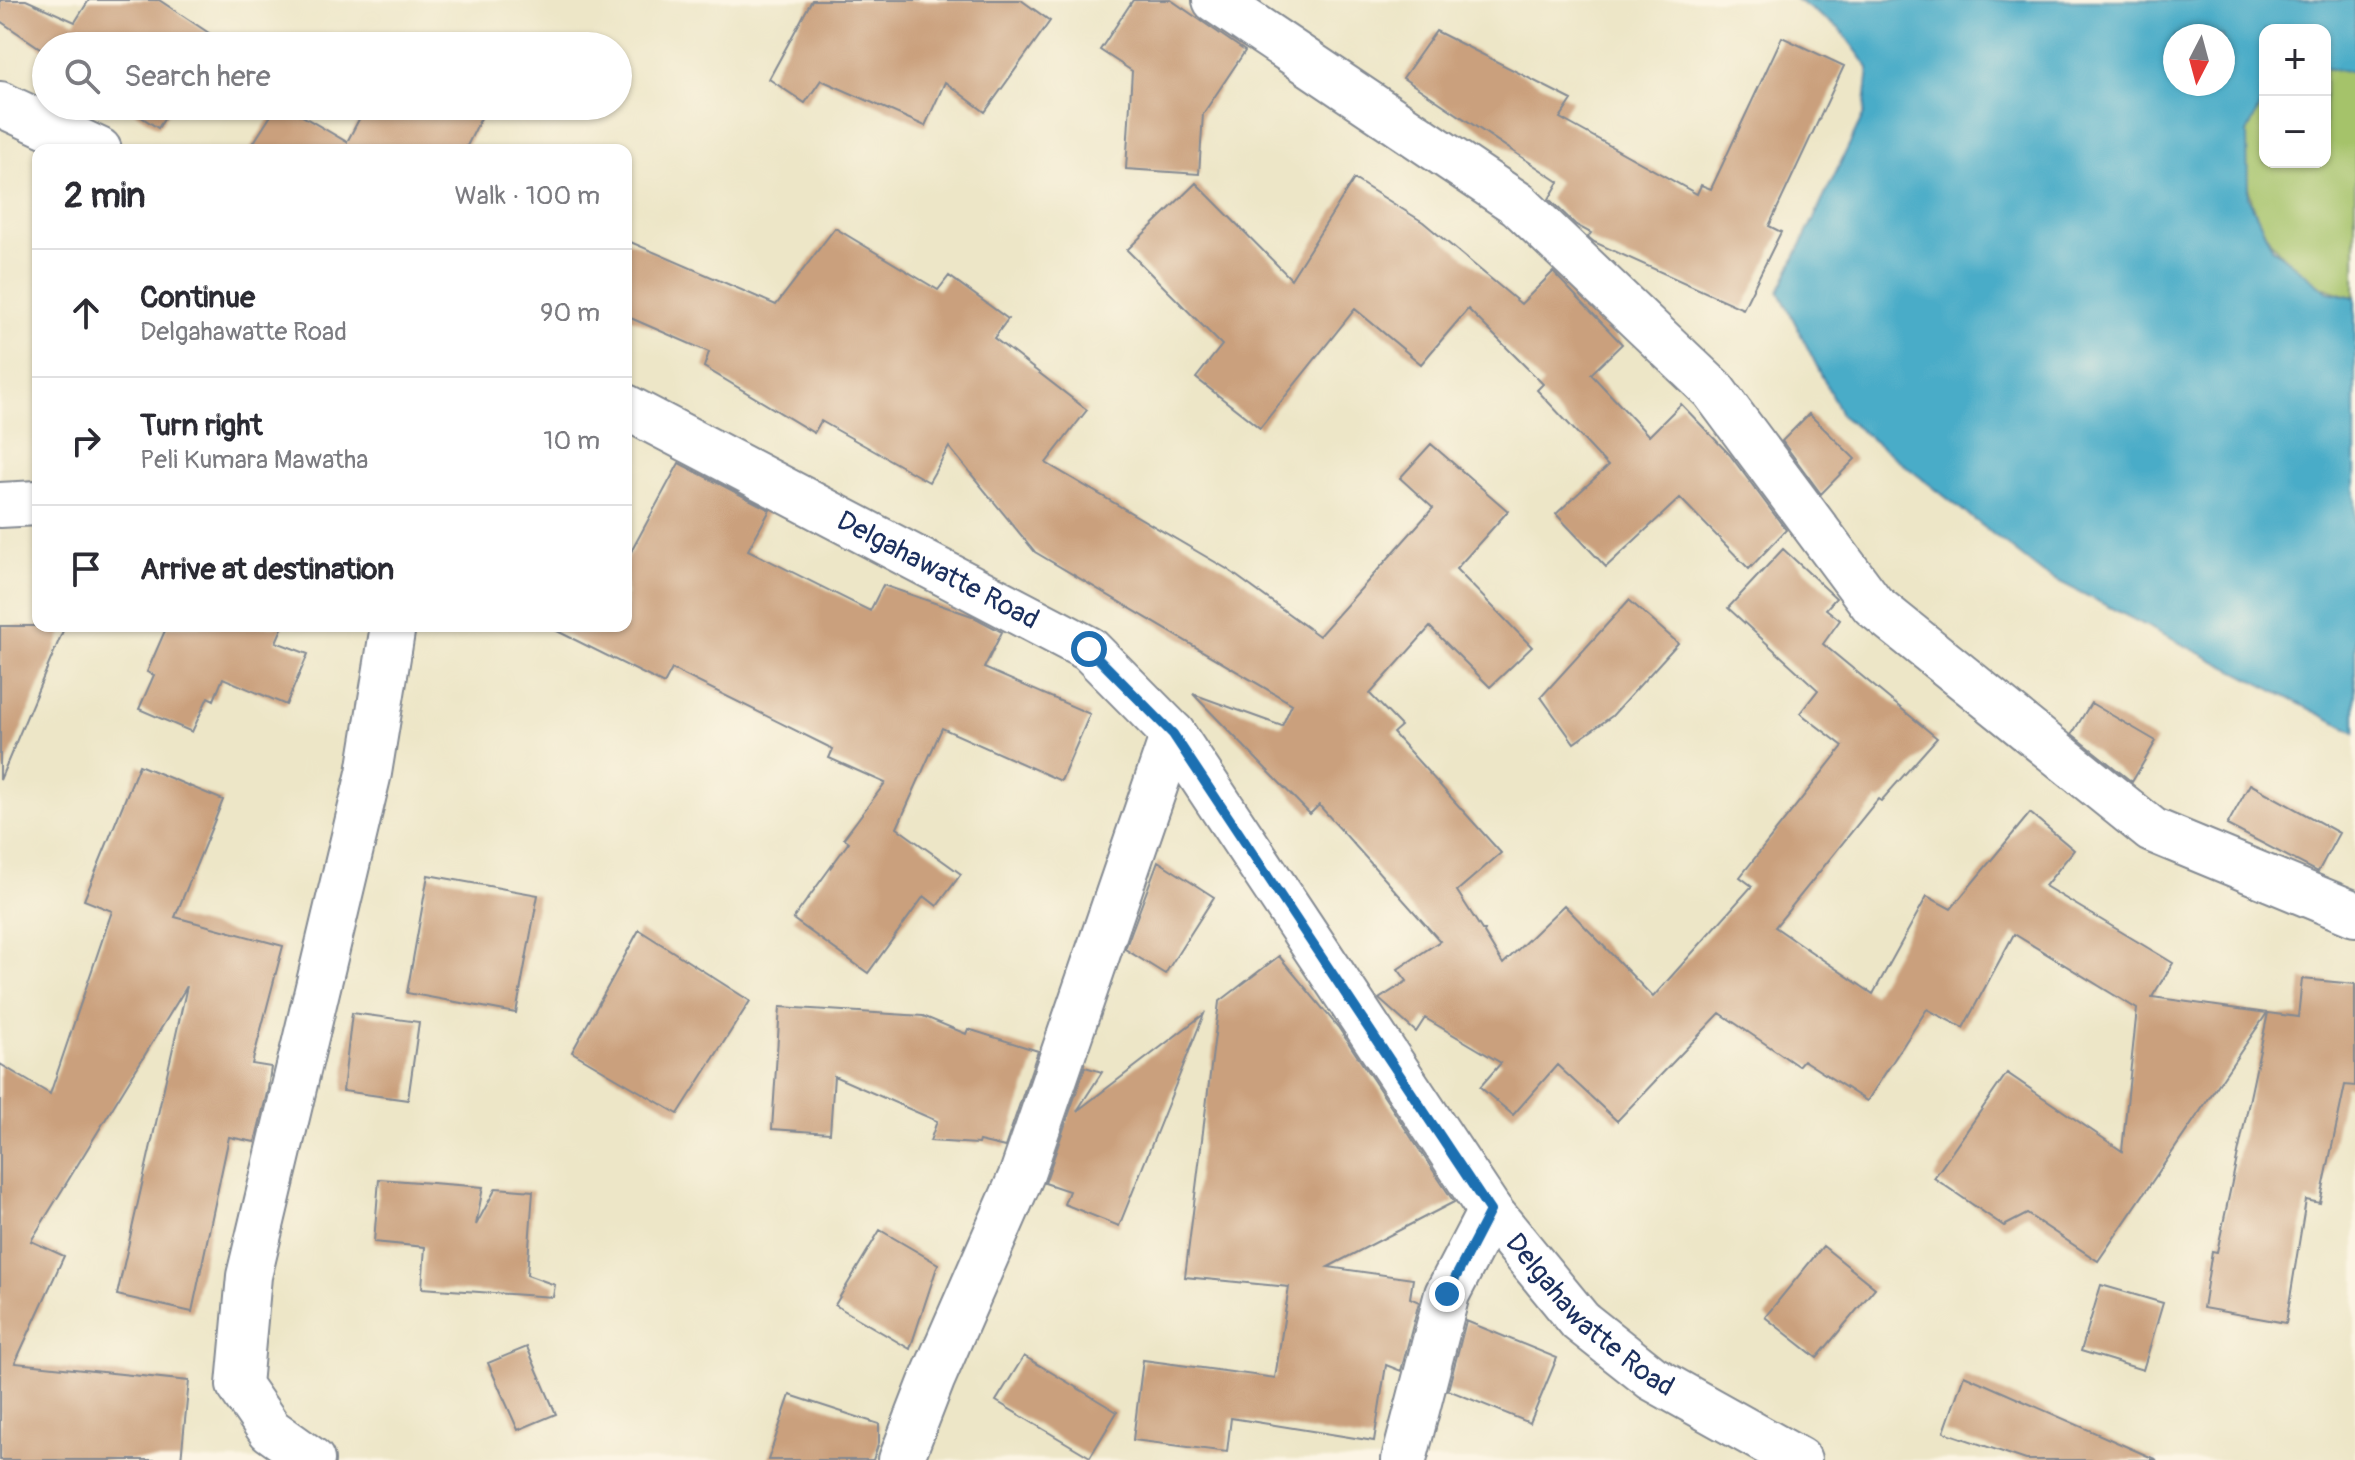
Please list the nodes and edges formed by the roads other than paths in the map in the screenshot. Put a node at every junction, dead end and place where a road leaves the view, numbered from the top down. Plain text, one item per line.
1 (1215, 0) edge
2 (0, 104) edge
3 (32, 119) edge
4 (34, 120) edge
5 (86, 144) edge
6 (632, 410) edge
7 (32, 503) edge
8 (0, 505) edge
9 (392, 632) edge
10 (1173, 734) junction
11 (2355, 914) edge
12 (1490, 1211) junction
13 (312, 1460) edge
14 (901, 1460) edge
15 (1404, 1460) edge
16 (1799, 1460) edge

1 - 11 street
2 - 3 street
4 - 5 street
6 - 10 street, Delgahawatte Road
7 - 8 street
9 - 13 street
10 - 12 street, Delgahawatte Road
10 - 14 street
12 - 15 street
12 - 16 street, Delgahawatte Road

